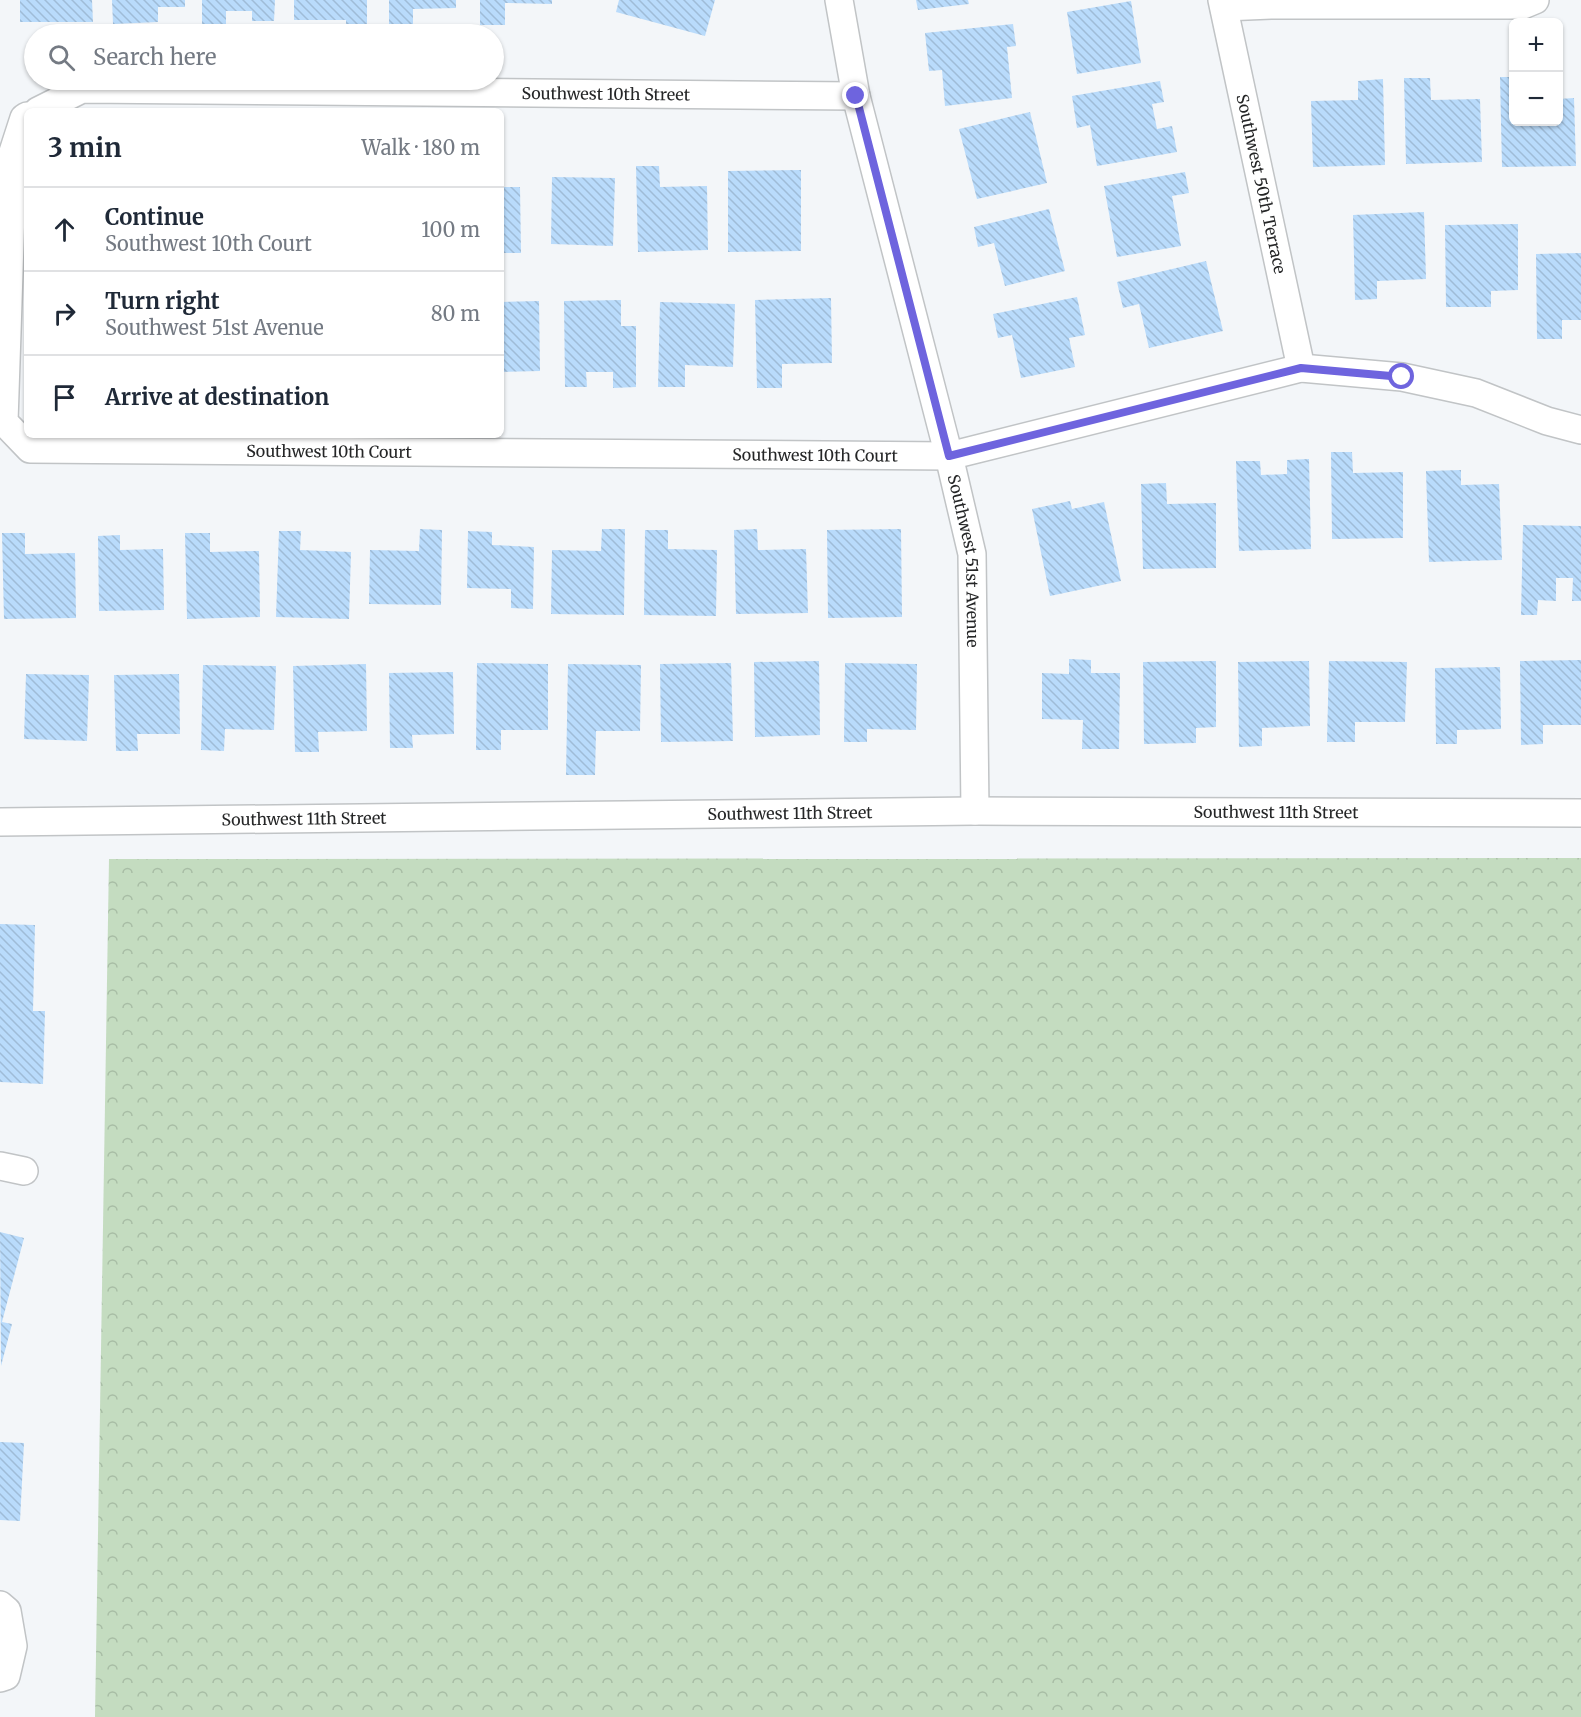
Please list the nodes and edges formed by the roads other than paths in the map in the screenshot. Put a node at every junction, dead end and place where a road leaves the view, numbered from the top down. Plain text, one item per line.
1 (839, 0) edge
2 (1535, 0) edge
3 (1223, 3) edge
4 (80, 90) edge
5 (193, 90) edge
6 (856, 96) junction
7 (43, 108) edge
8 (24, 127) edge
9 (1301, 368) junction
10 (1581, 430) edge
11 (949, 456) junction
12 (975, 811) junction
13 (1581, 813) edge
14 (0, 822) edge
15 (0, 1605) edge
16 (0, 1678) edge

1 - 6 street, Southwest 51st Avenue
2 - 3 street
3 - 9 street, Southwest 50th Terrace
4 - 7 street, Southwest 10th Street
5 - 6 street, Southwest 10th Street
6 - 11 street, Southwest 51st Avenue
8 - 11 street, Southwest 10th Court
9 - 10 street, Southwest 10th Court
9 - 11 street, Southwest 10th Court
11 - 12 street, Southwest 51st Avenue
12 - 13 street, Southwest 11th Street
12 - 14 street, Southwest 11th Street
15 - 16 street

